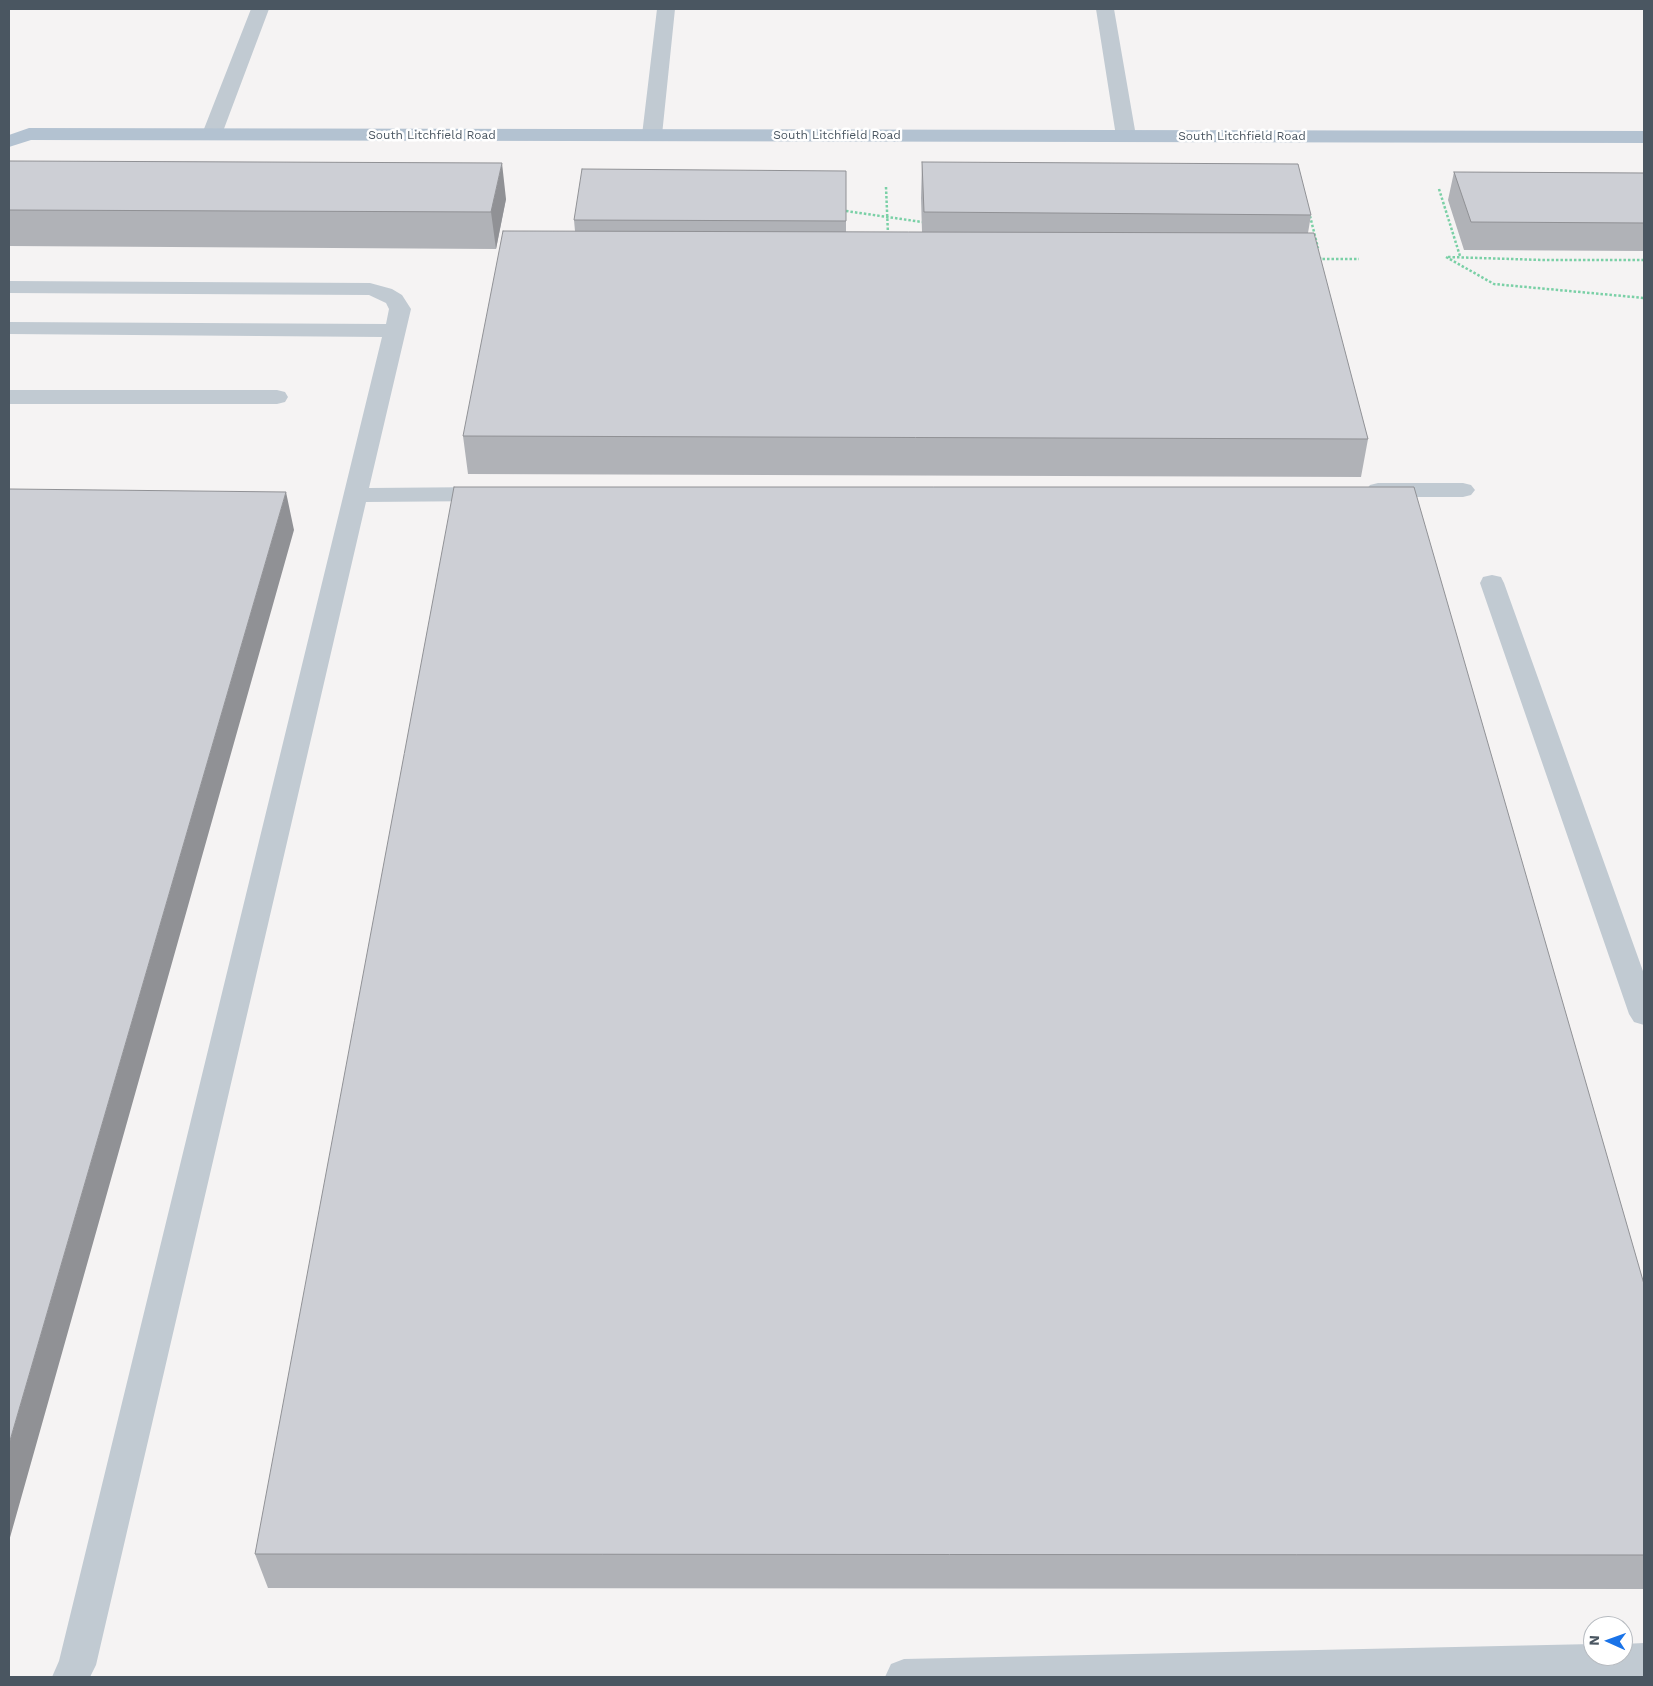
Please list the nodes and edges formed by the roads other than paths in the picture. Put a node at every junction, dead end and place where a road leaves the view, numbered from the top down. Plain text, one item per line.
1 (260, 9) edge
2 (666, 9) edge
3 (1105, 9) edge
4 (9, 124) edge
5 (30, 134) junction
6 (212, 134) junction
7 (652, 135) junction
8 (1126, 136) junction
9 (1644, 137) edge
10 (9, 141) edge
11 (9, 288) edge
12 (9, 328) edge
13 (395, 331) junction
14 (9, 397) edge
15 (277, 397) dead end
16 (1353, 490) edge
17 (1462, 490) dead end
18 (356, 494) junction
19 (516, 494) edge
20 (1492, 583) dead end
21 (1644, 1014) edge
22 (1644, 1661) edge
23 (71, 1677) edge
24 (904, 1677) edge

1 - 6 lane
2 - 7 lane
3 - 8 lane
4 - 5 main road, South Litchfield Road
5 - 6 main road, South Litchfield Road
5 - 10 main road, South Litchfield Road
6 - 7 main road, South Litchfield Road
7 - 8 main road, South Litchfield Road
8 - 9 main road, South Litchfield Road
11 - 13 lane
12 - 13 lane
13 - 18 lane
14 - 15 lane
16 - 17 lane
18 - 19 lane
18 - 23 lane
20 - 21 lane
22 - 24 lane

